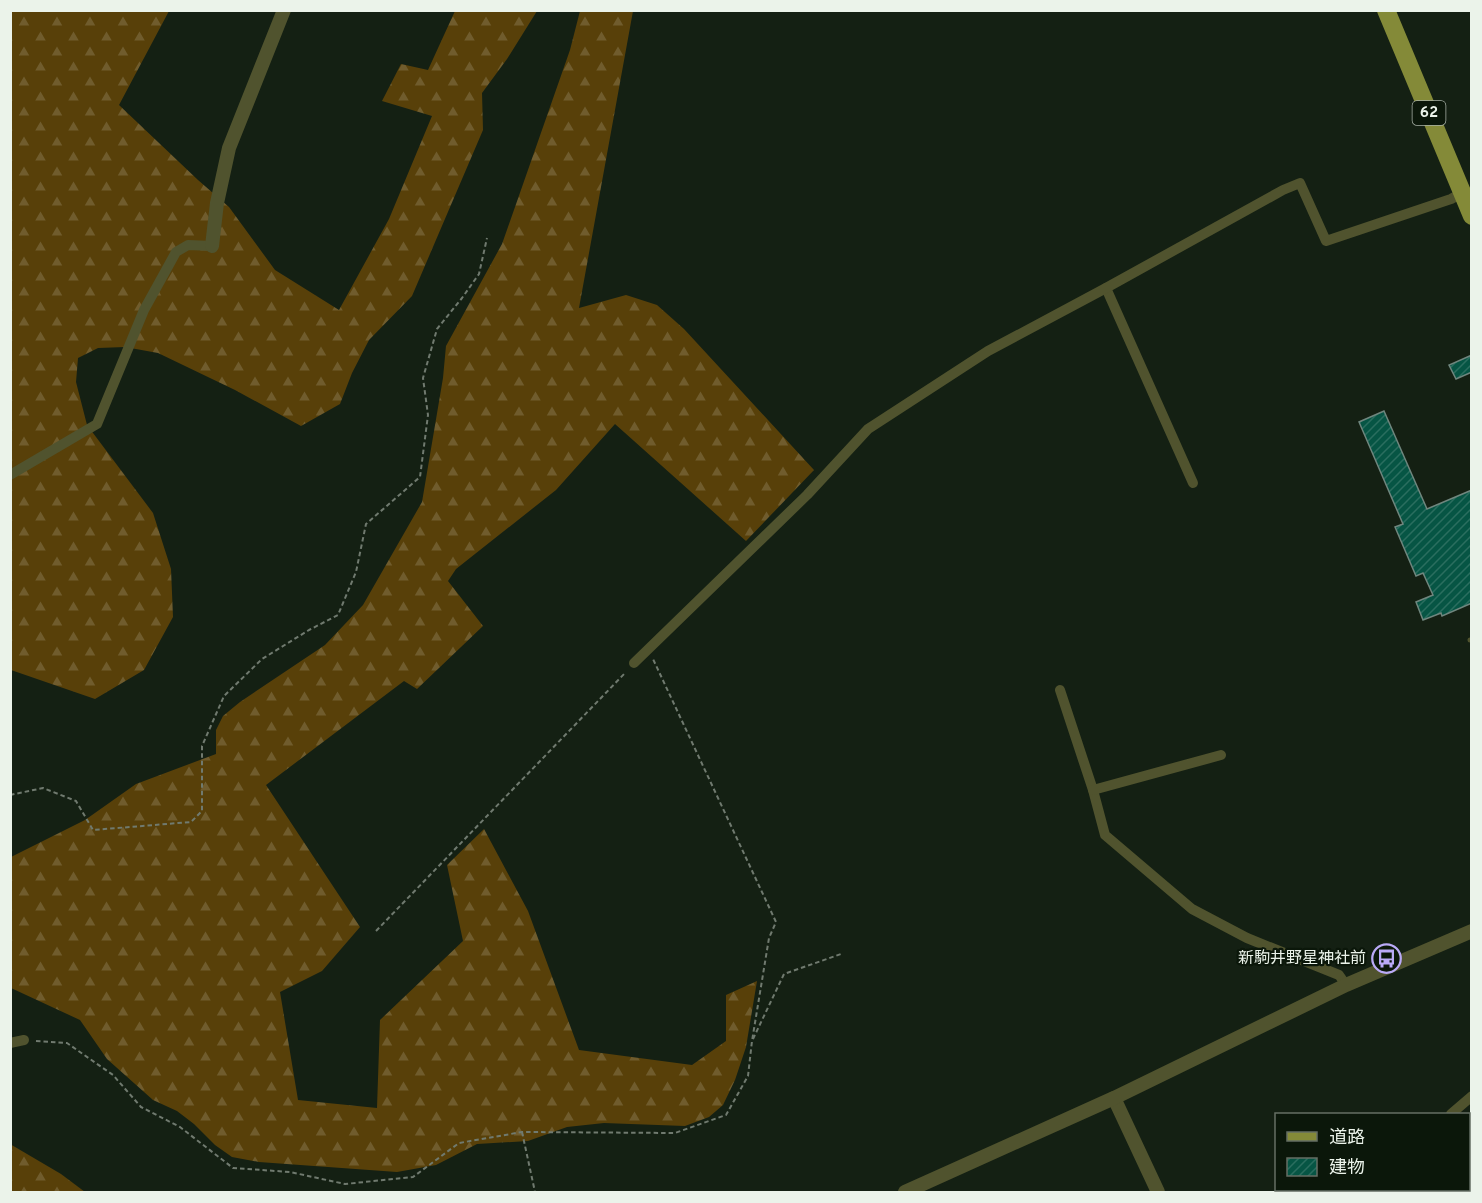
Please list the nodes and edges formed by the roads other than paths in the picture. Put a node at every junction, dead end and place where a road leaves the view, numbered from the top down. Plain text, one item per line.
1 (284, 10) edge
2 (1386, 10) edge
3 (1462, 187) junction
4 (1472, 216) edge
5 (212, 246) joint
6 (1106, 288) junction
7 (10, 475) edge
8 (1192, 483) dead end
9 (634, 663) road end
10 (1060, 690) dead end
11 (1221, 755) dead end
12 (1093, 790) junction
13 (1472, 931) edge
14 (1347, 986) junction
15 (24, 1040) road end
16 (10, 1043) edge
17 (1472, 1096) edge
18 (1114, 1098) junction
19 (1452, 1113) edge
20 (905, 1192) edge
21 (1158, 1192) edge

1 - 5 street
2 - 3 main road, 62
3 - 4 main road, 62
3 - 6 street
5 - 7 street
6 - 8 street
6 - 9 street
10 - 12 street
11 - 12 street
12 - 14 street
13 - 14 street
14 - 18 street
15 - 16 street
17 - 19 street
18 - 20 street
18 - 21 street

